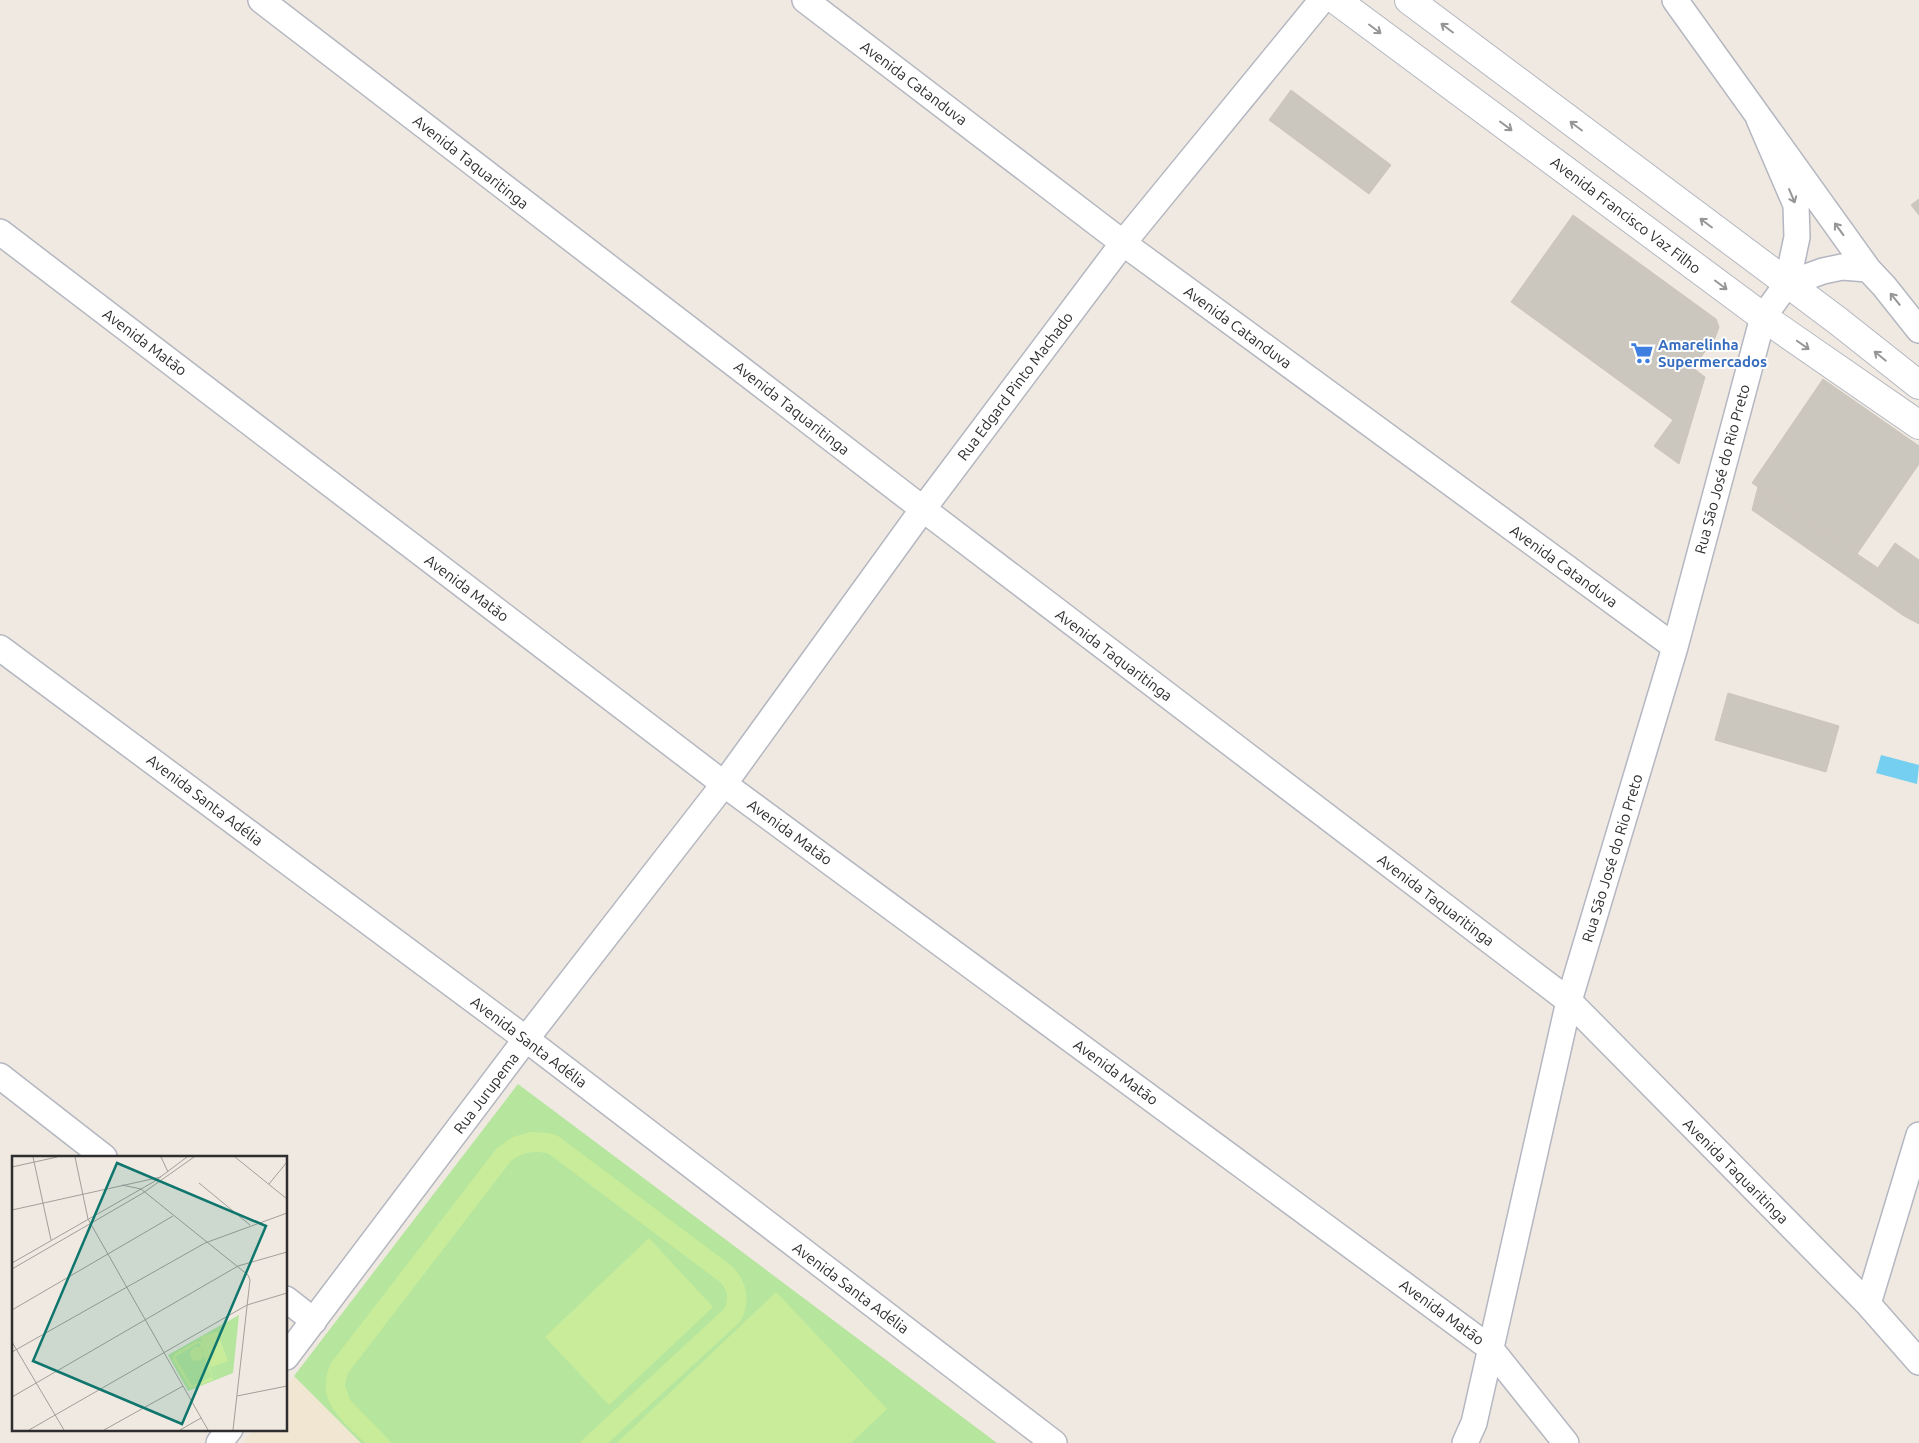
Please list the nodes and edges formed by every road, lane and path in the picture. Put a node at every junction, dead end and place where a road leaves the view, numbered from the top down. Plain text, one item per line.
1 (261, 0) edge
2 (805, 0) edge
3 (1322, 0) edge
4 (1336, 0) edge
5 (1409, 0) edge
6 (1675, 0) edge
7 (1759, 119) junction
8 (0, 232) edge
9 (1123, 243) junction
10 (1868, 269) junction
11 (1787, 284) junction
12 (1763, 317) junction
13 (1919, 330) edge
14 (1919, 385) edge
15 (1919, 425) edge
16 (923, 509) junction
17 (1675, 647) junction
18 (0, 648) edge
19 (724, 784) junction
20 (1569, 1001) junction
21 (526, 1039) junction
22 (0, 1076) edge
23 (1919, 1134) edge
24 (103, 1156) edge
25 (288, 1300) edge
26 (1868, 1304) junction
27 (314, 1320) junction
28 (1490, 1348) junction
29 (288, 1354) edge
30 (1919, 1362) edge
31 (229, 1430) edge
32 (219, 1443) edge
33 (1054, 1443) edge
34 (1465, 1443) edge
35 (1566, 1443) edge

1 - 16 street, Avenida Taquaritinga
2 - 9 street, Avenida Catanduva
3 - 9 street, Rua Edgard Pinto Machado
4 -> 12 main road, Avenida Francisco Vaz Filho
11 -> 5 main road
6 - 7 street
10 -> 7 street
7 -> 11 street
8 - 19 street, Avenida Matão
9 - 16 street, Rua Edgard Pinto Machado
9 - 17 street, Avenida Catanduva
10 - 11 street
13 -> 10 street
11 - 12 street, Rua São José do Rio Preto
14 -> 11 main road
12 -> 15 main road, Avenida Francisco Vaz Filho
12 - 17 street, Rua São José do Rio Preto
16 - 19 street, Rua Edgard Pinto Machado
16 - 20 street, Avenida Taquaritinga
17 - 20 street, Rua São José do Rio Preto
18 - 21 street, Avenida Santa Adélia
19 - 21 street, Rua Jurupema
19 - 28 street, Avenida Matão
20 - 26 street, Avenida Taquaritinga
20 - 28 street, Rua São José do Rio Preto
21 - 27 street, Rua Jurupema
21 - 33 street, Avenida Santa Adélia
22 - 24 street
23 - 26 street
25 - 27 street
26 - 30 street, Avenida Taquaritinga
27 - 29 street, Rua Jurupema
28 - 34 street, Rua São José do Rio Preto
28 - 35 street, Avenida Matão
31 - 32 street

